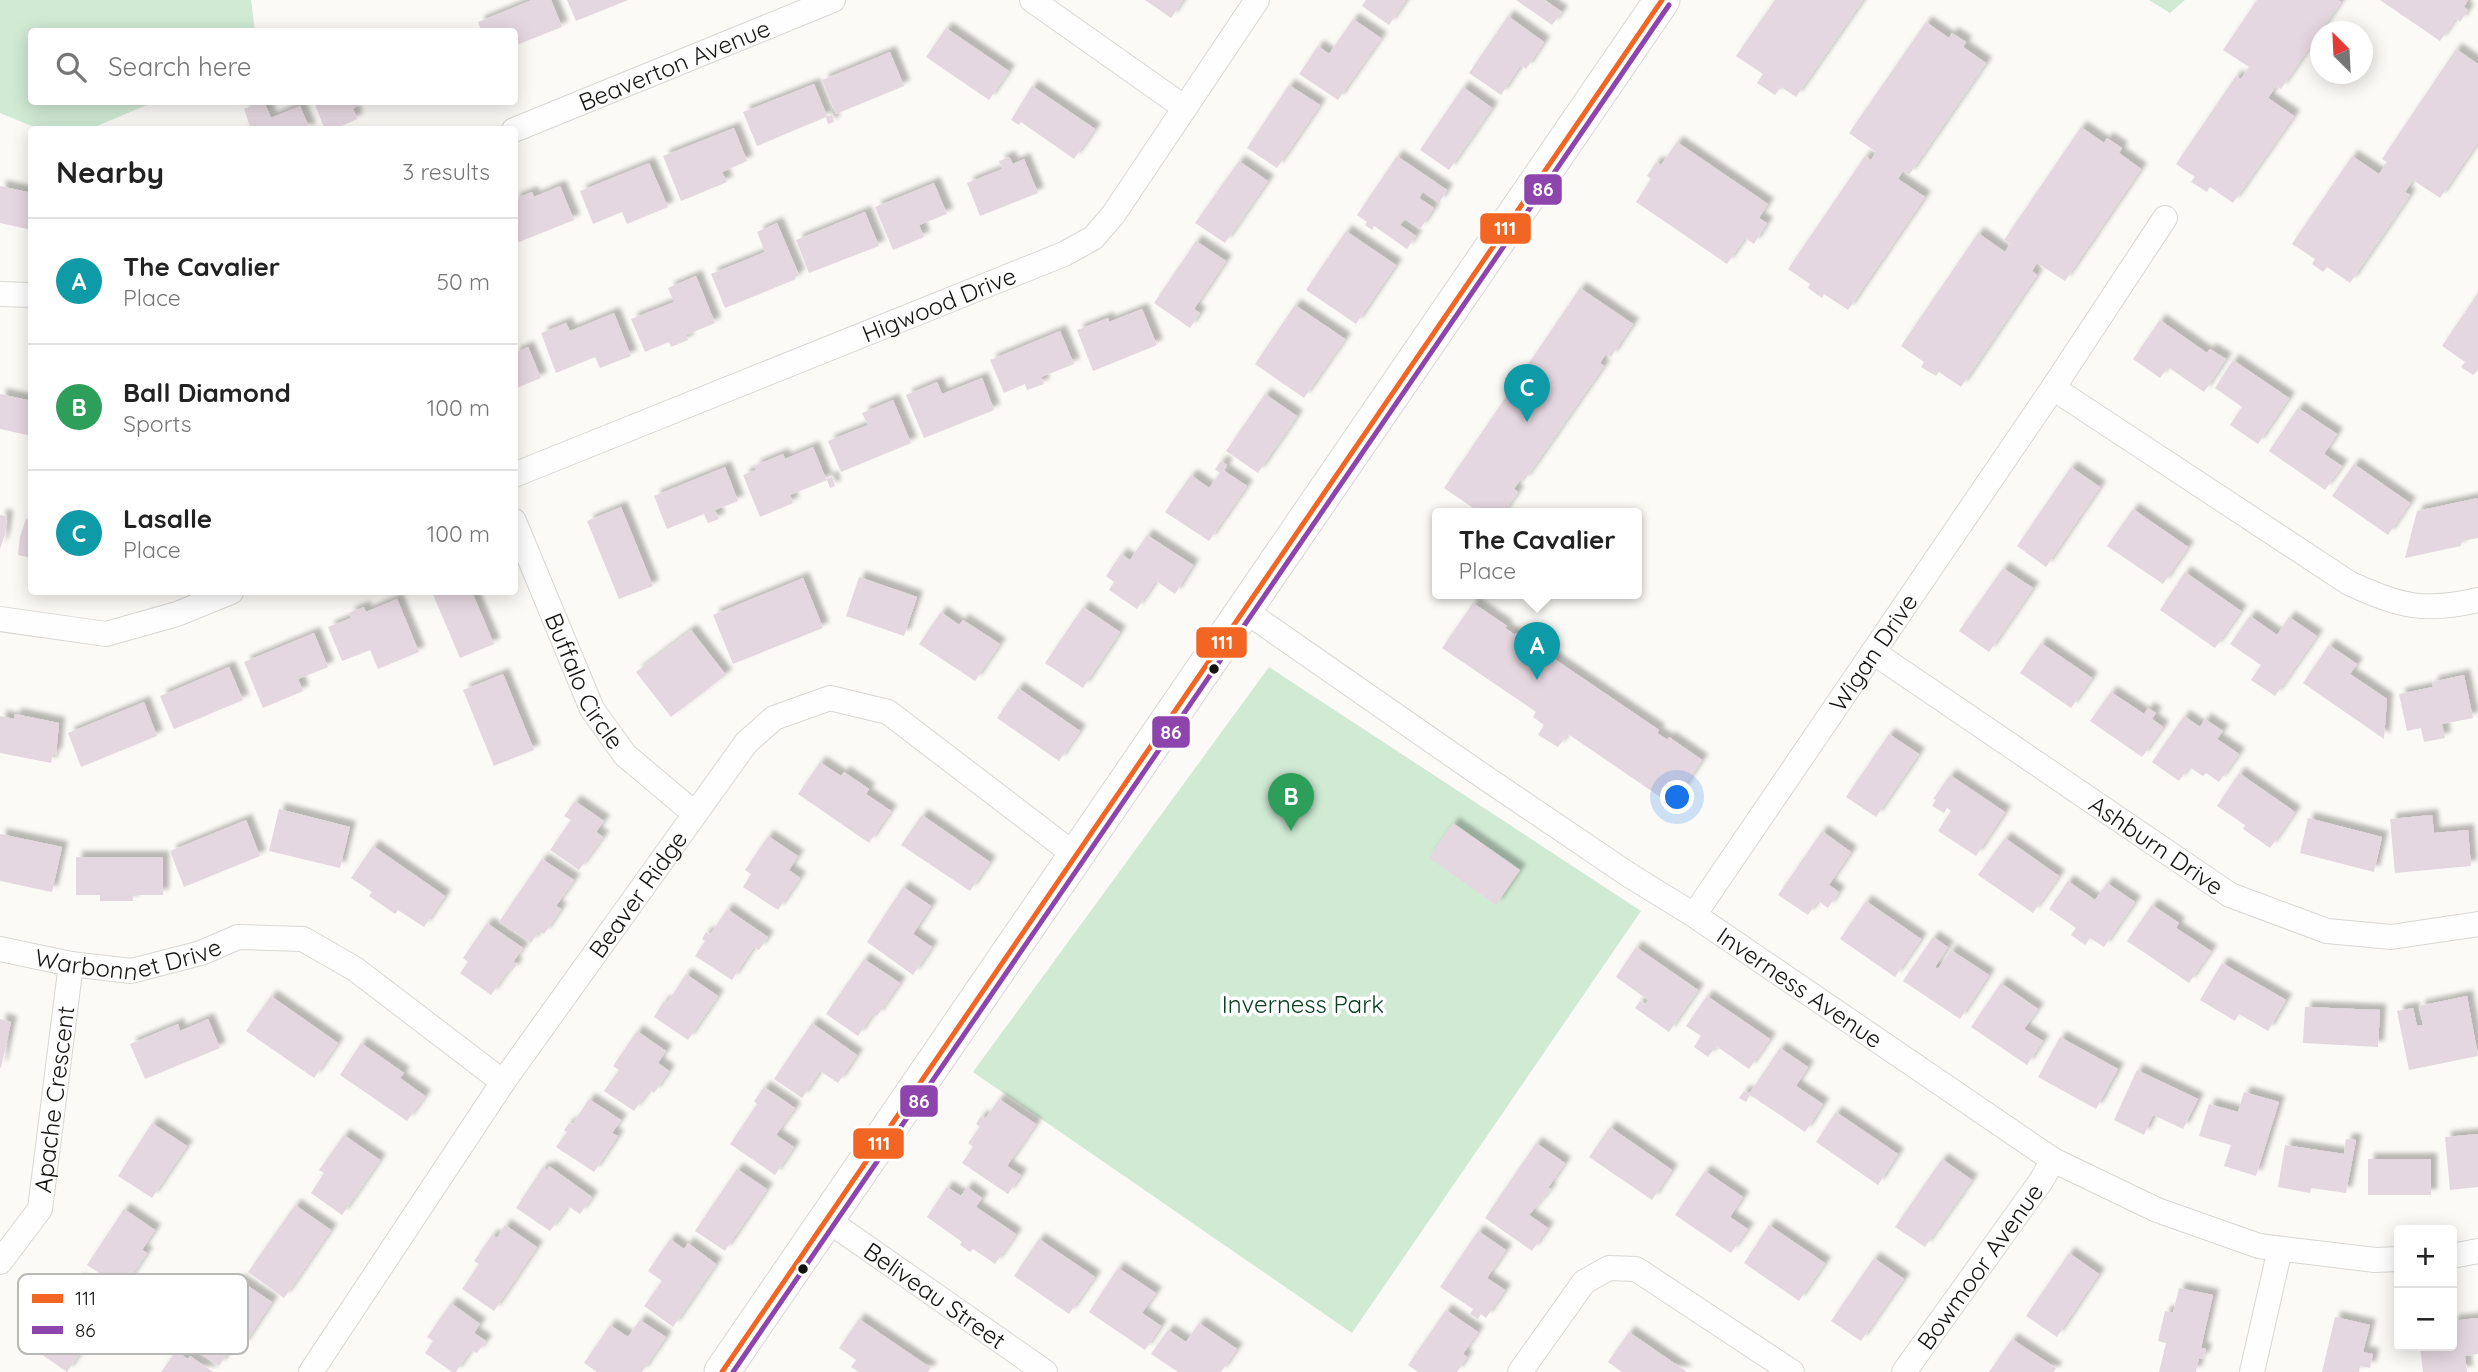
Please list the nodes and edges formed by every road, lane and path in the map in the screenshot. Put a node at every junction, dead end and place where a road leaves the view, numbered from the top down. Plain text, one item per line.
1 (833, 0) edge
2 (1032, 0) edge
3 (1257, 0) edge
4 (1662, 0) edge
5 (1185, 108) junction
6 (518, 128) edge
7 (2165, 218) dead end
8 (0, 294) edge
9 (28, 295) edge
10 (2053, 388) junction
11 (518, 473) edge
12 (518, 531) edge
13 (224, 595) edge
14 (2478, 600) edge
15 (1244, 610) junction
16 (0, 619) edge
17 (1873, 652) junction
18 (694, 813) junction
19 (1075, 855) junction
20 (1694, 915) junction
21 (2478, 924) edge
22 (0, 949) edge
23 (71, 964) junction
24 (503, 1082) junction
25 (2053, 1160) junction
26 (826, 1219) junction
27 (2280, 1249) junction
28 (2478, 1251) edge
29 (2457, 1255) edge
30 (2394, 1259) edge
31 (0, 1262) edge
32 (311, 1372) edge
33 (722, 1372) edge
34 (1045, 1372) edge
35 (1520, 1372) edge
36 (1792, 1372) edge
37 (1904, 1372) edge
38 (2252, 1372) edge

1 - 6 street, Beaverton Avenue
2 - 5 street
3 - 5 street, Higwood Drive
4 - 15 main road
5 - 11 street, Higwood Drive
7 - 10 street, Wigan Drive
8 - 9 street
10 - 14 street
10 - 17 street, Wigan Drive
12 - 18 street, Buffalo Circle
13 - 16 street
15 - 19 main road
15 - 20 street, Inverness Avenue
17 - 20 street, Wigan Drive
17 - 21 street, Ashburn Drive
18 - 19 street, Beaver Ridge
18 - 24 street, Beaver Ridge
19 - 26 main road
20 - 25 street, Inverness Avenue
22 - 23 street, Warbonnet Drive
23 - 24 street, Warbonnet Drive
23 - 31 street, Apache Crescent
24 - 32 street, Beaver Ridge
25 - 27 street, Inverness Avenue
25 - 37 street, Bowmoor Avenue
26 - 33 main road
26 - 34 street, Beliveau Street
27 - 30 street, Inverness Avenue
27 - 38 street
28 - 29 street
35 - 36 street

